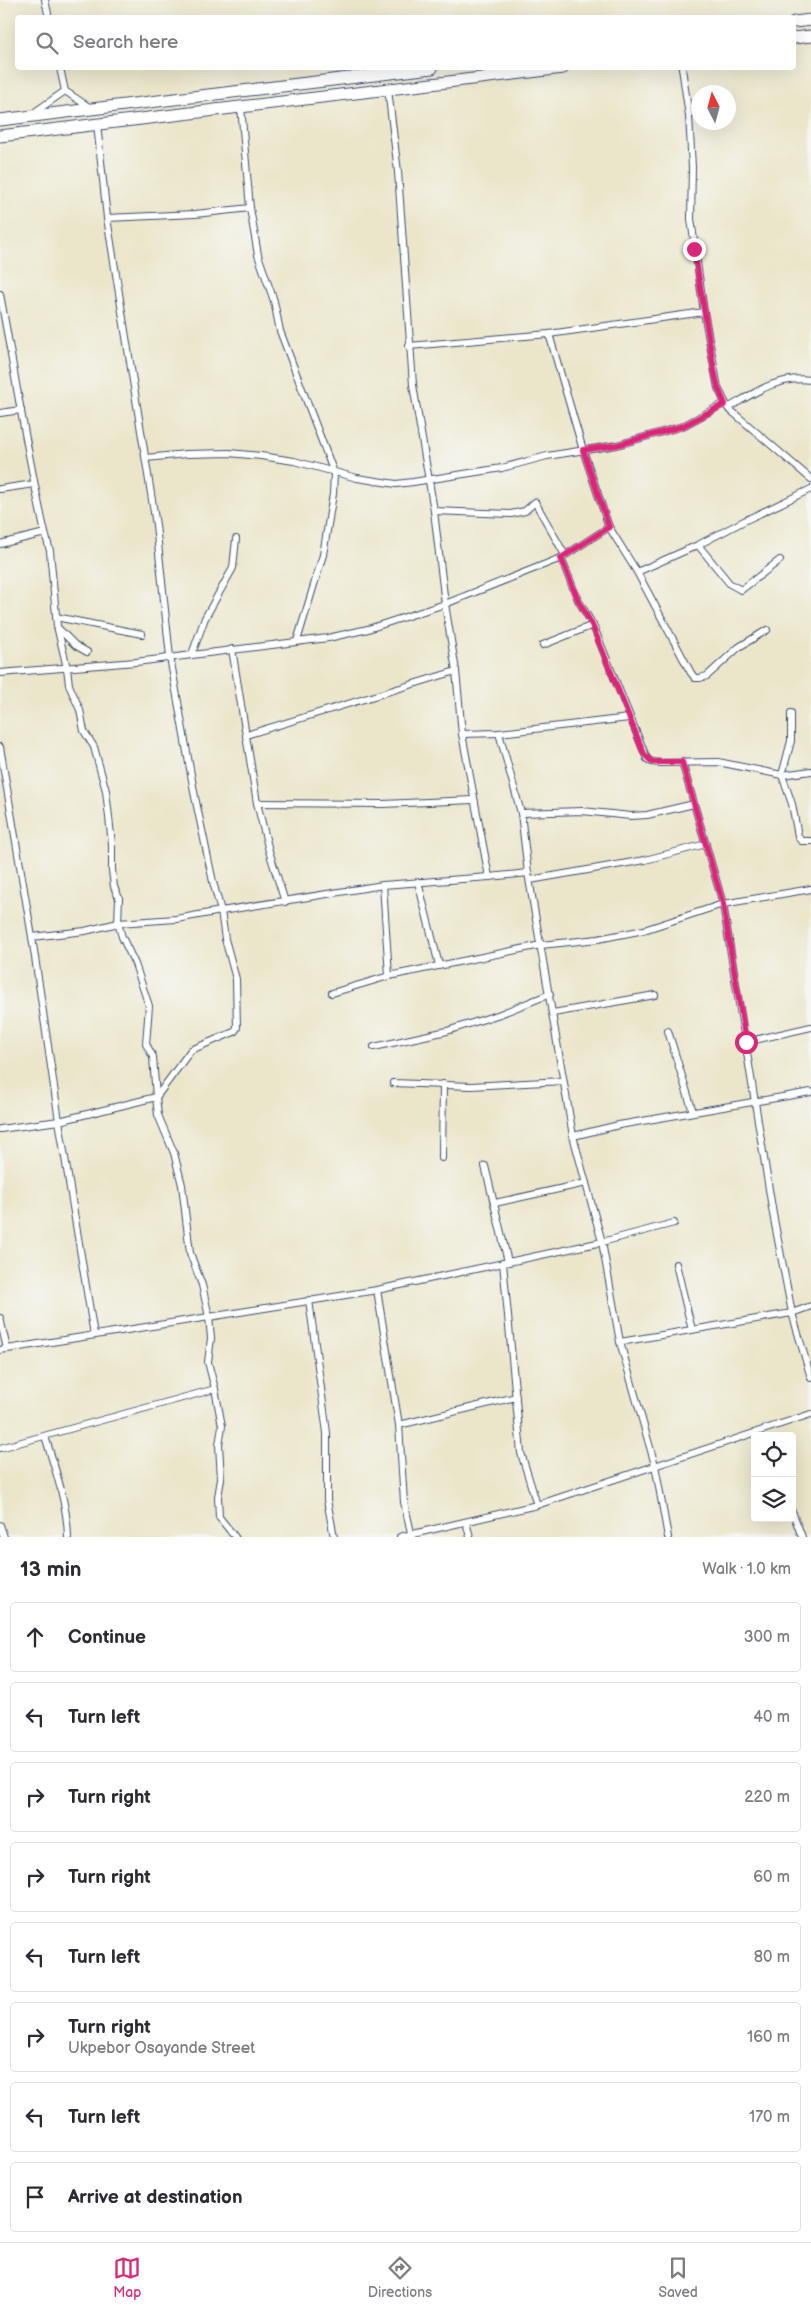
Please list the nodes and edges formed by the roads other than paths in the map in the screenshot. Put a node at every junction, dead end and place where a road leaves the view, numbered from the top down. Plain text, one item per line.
1 (45, 0) edge
2 (48, 15) edge
3 (811, 20) edge
4 (796, 22) edge
5 (811, 36) edge
6 (796, 38) edge
7 (60, 70) edge
8 (416, 70) edge
9 (546, 70) edge
10 (682, 70) edge
11 (388, 89) junction
12 (65, 91) junction
13 (241, 107) junction
14 (94, 110) junction
15 (29, 116) junction
16 (0, 120) edge
17 (97, 124) junction
18 (0, 136) edge
19 (250, 208) junction
20 (107, 218) junction
21 (0, 296) edge
22 (704, 312) junction
23 (549, 334) junction
24 (409, 346) junction
25 (811, 380) edge
26 (726, 406) junction
27 (21, 410) junction
28 (0, 414) edge
29 (583, 450) junction
30 (146, 458) junction
31 (334, 473) junction
32 (429, 478) junction
33 (811, 479) edge
34 (34, 484) junction
35 (811, 489) edge
36 (0, 490) edge
37 (434, 511) junction
38 (609, 527) junction
39 (45, 533) junction
40 (236, 539) dead end
41 (0, 544) edge
42 (698, 545) junction
43 (563, 556) junction
44 (780, 560) dead end
45 (637, 572) junction
46 (445, 604) junction
47 (56, 618) junction
48 (592, 625) junction
49 (57, 626) junction
50 (767, 630) dead end
51 (142, 634) dead end
52 (297, 641) junction
53 (543, 645) dead end
54 (232, 649) junction
55 (86, 652) dead end
56 (192, 654) junction
57 (170, 657) junction
58 (67, 668) junction
59 (456, 671) junction
60 (0, 673) edge
61 (791, 713) dead end
62 (629, 718) junction
63 (499, 733) junction
64 (462, 734) junction
65 (246, 735) junction
66 (0, 748) edge
67 (682, 762) junction
68 (811, 771) edge
69 (782, 775) junction
70 (473, 800) junction
71 (257, 803) junction
72 (694, 804) junction
73 (521, 813) junction
74 (811, 841) edge
75 (706, 844) junction
76 (529, 876) junction
77 (489, 877) junction
78 (418, 882) junction
79 (383, 885) junction
80 (811, 889) edge
81 (285, 902) junction
82 (723, 904) junction
83 (221, 911) junction
84 (118, 923) junction
85 (32, 937) junction
86 (541, 945) junction
87 (439, 965) junction
88 (389, 976) junction
89 (332, 993) dead end
90 (550, 994) junction
91 (655, 995) dead end
92 (553, 1013) junction
93 (811, 1027) edge
94 (668, 1031) dead end
95 (746, 1042) junction
96 (374, 1047) dead end
97 (563, 1081) junction
98 (393, 1083) dead end
99 (443, 1084) junction
100 (811, 1092) edge
101 (156, 1097) junction
102 (755, 1101) junction
103 (693, 1112) junction
104 (59, 1121) junction
105 (0, 1129) edge
106 (573, 1136) junction
107 (442, 1158) dead end
108 (485, 1166) dead end
109 (586, 1183) junction
110 (495, 1203) junction
111 (674, 1223) dead end
112 (602, 1242) junction
113 (505, 1262) junction
114 (676, 1264) dead end
115 (377, 1290) junction
116 (309, 1300) junction
117 (811, 1306) edge
118 (792, 1313) junction
119 (209, 1317) junction
120 (0, 1318) edge
121 (692, 1330) junction
122 (94, 1335) junction
123 (620, 1342) junction
124 (3, 1350) edge
125 (811, 1378) edge
126 (215, 1388) junction
127 (516, 1398) junction
128 (811, 1414) edge
129 (399, 1424) junction
130 (773, 1428) junction
131 (774, 1432) edge
132 (45, 1436) junction
133 (0, 1448) edge
134 (655, 1465) junction
135 (537, 1505) junction
136 (796, 1521) edge
137 (466, 1522) junction
138 (0, 1525) edge
139 (412, 1536) edge
140 (4, 1537) edge
141 (68, 1537) edge
142 (235, 1537) edge
143 (334, 1537) edge
144 (400, 1537) edge
145 (470, 1537) edge
146 (668, 1537) edge
147 (802, 1537) edge

1 - 2 street
3 - 4 highway
5 - 6 highway
7 - 12 street
8 - 14 highway
9 - 11 highway
10 - 22 street
11 - 13 highway
11 - 24 street
12 - 14 street
12 - 15 street
13 - 17 highway
13 - 19 street
14 - 15 highway
15 - 16 highway
17 - 18 highway
17 - 20 street
19 - 20 street
19 - 31 street
20 - 30 street
21 - 27 street
22 - 23 street
22 - 26 street
23 - 24 street
23 - 29 street
24 - 32 street
25 - 26 street
26 - 29 street
26 - 33 street
27 - 28 street
27 - 34 street
29 - 32 street
29 - 38 street
30 - 31 street
30 - 57 street
31 - 32 street
31 - 52 street
32 - 37 street
34 - 36 street
34 - 39 street
35 - 42 street
37 - 43 street
37 - 46 street
38 - 43 street
38 - 45 street
39 - 41 street
39 - 47 street
40 - 56 street
42 - 44 street
42 - 45 street
43 - 46 street
43 - 48 street
45 - 50 street
46 - 52 street
46 - 59 street
47 - 49 street
47 - 51 street
48 - 53 street
48 - 62 street
49 - 55 street
49 - 58 street
52 - 54 street
54 - 56 street
54 - 65 street
56 - 57 street
57 - 58 street
57 - 83 street
58 - 60 street
58 - 84 street
59 - 64 street
59 - 65 street
61 - 69 street
62 - 63 street
62 - 67 street
63 - 64 street
63 - 73 street
64 - 70 street
65 - 71 street
66 - 85 street
67 - 69 street
67 - 72 street
68 - 69 street
69 - 74 street
70 - 71 street
70 - 77 street
71 - 81 street
72 - 73 street
72 - 75 street
73 - 76 street
75 - 76 street
75 - 82 street
76 - 77 street
76 - 86 street
77 - 78 street
78 - 79 street
78 - 87 street
79 - 81 street
79 - 88 street
80 - 82 street
81 - 83 street
82 - 86 street
82 - 95 street
83 - 84 street
83 - 101 street
84 - 85 street
84 - 101 street
85 - 104 street
86 - 87 street
86 - 90 street
87 - 88 street
88 - 89 street
90 - 92 street
90 - 96 street
91 - 92 street
92 - 97 street
93 - 95 street
94 - 103 street
95 - 102 street
97 - 99 street
97 - 106 street
98 - 99 street
99 - 107 street
100 - 102 street
101 - 104 street
101 - 119 street
102 - 103 street
102 - 118 street
103 - 106 street
104 - 105 street
104 - 122 street
106 - 109 street
108 - 110 street
109 - 110 street
109 - 112 street
110 - 113 street
111 - 112 street
112 - 113 street
112 - 123 street
113 - 115 street
113 - 127 street
114 - 121 street
115 - 116 street
115 - 129 street
116 - 119 street
116 - 143 street
117 - 118 street
118 - 121 street
118 - 125 street
119 - 122 street
119 - 126 street
120 - 124 street
121 - 123 street
122 - 124 street
123 - 134 street
126 - 132 street
126 - 142 street
127 - 129 street
127 - 135 street
128 - 130 street
129 - 139 street
130 - 131 street
130 - 134 street
132 - 133 street
132 - 141 street
134 - 135 street
134 - 146 street
135 - 137 street
136 - 147 street
137 - 139 street
137 - 145 street
138 - 140 street
139 - 144 street

